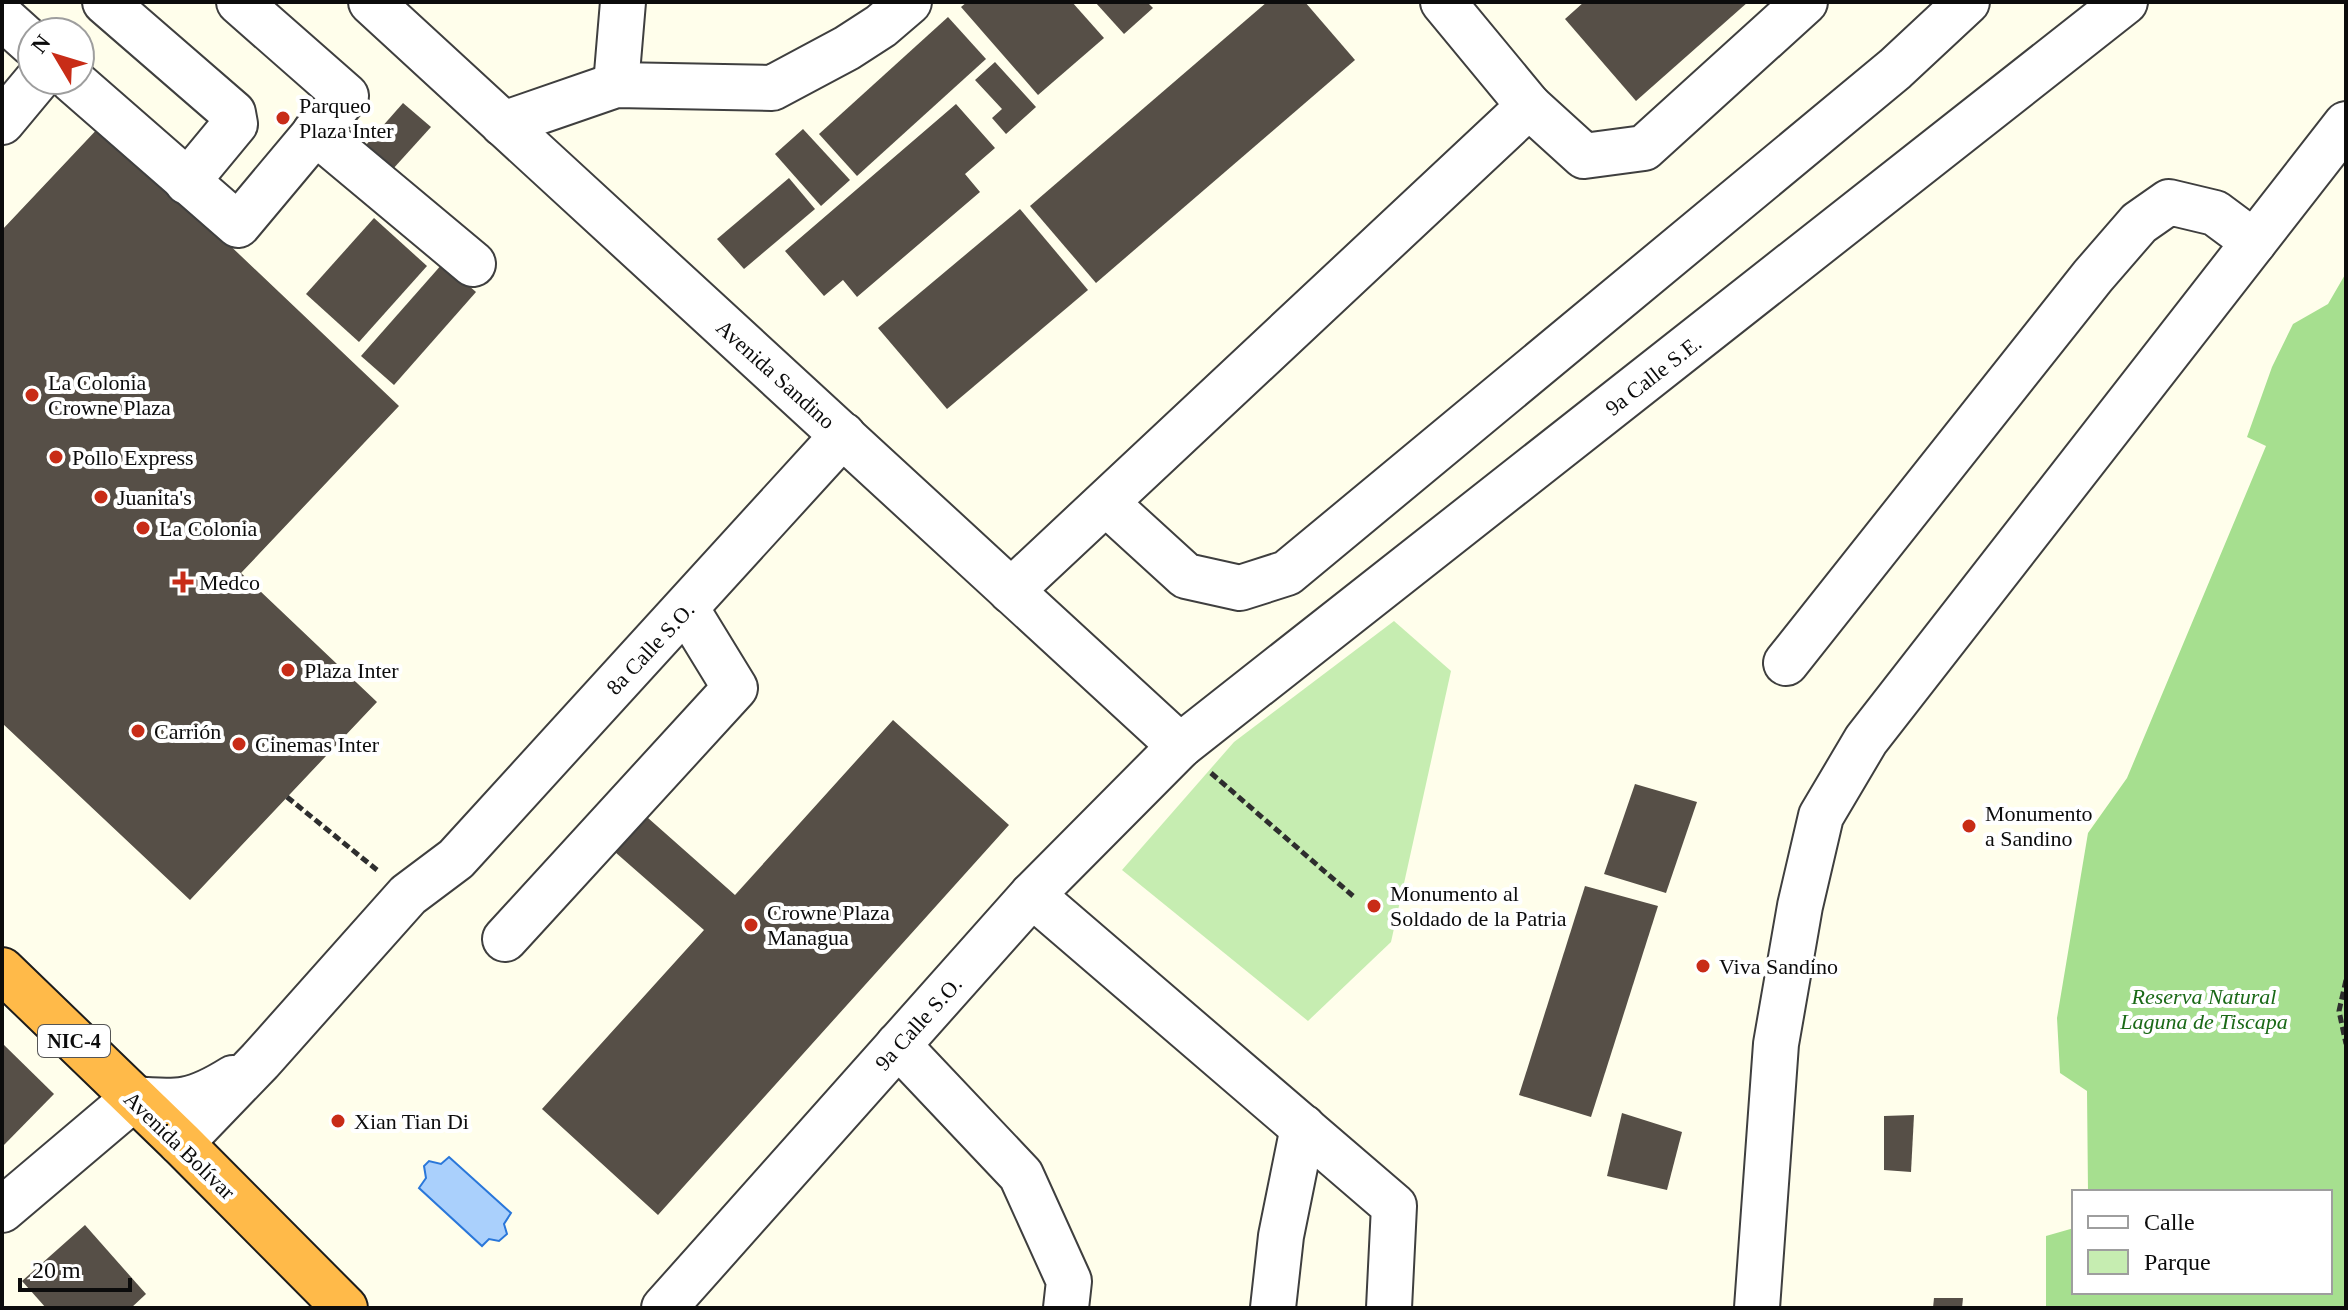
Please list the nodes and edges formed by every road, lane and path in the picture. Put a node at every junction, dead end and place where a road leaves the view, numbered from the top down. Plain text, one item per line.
1 (105, 2) edge
2 (239, 2) edge
3 (371, 2) edge
4 (623, 2) edge
5 (909, 2) edge
6 (1443, 2) edge
7 (1805, 2) edge
8 (1967, 2) edge
9 (2125, 2) edge
10 (616, 85) junction
11 (22, 96) edge
12 (87, 96) edge
13 (1529, 106) junction
14 (4, 115) edge
15 (503, 124) junction
16 (2346, 124) edge
17 (315, 132) junction
18 (187, 182) junction
19 (2254, 242) junction
20 (473, 264) dead end
21 (843, 435) junction
22 (1106, 503) junction
23 (1011, 591) junction
24 (686, 608) junction
25 (1786, 663) dead end
26 (1180, 746) junction
27 (1217, 778) dead end
28 (287, 797) dead end
29 (456, 859) junction
30 (408, 895) junction
31 (1032, 895) junction
32 (1353, 896) dead end
33 (505, 939) dead end
34 (6, 967) edge
35 (2346, 980) edge
36 (2346, 1044) edge
37 (898, 1045) junction
38 (260, 1061) junction
39 (133, 1099) junction
40 (1303, 1127) junction
41 (192, 1154) junction
42 (2, 1210) edge
43 (345, 1308) edge
44 (664, 1308) edge
45 (1066, 1308) edge
46 (1273, 1308) edge
47 (1389, 1308) edge
48 (1757, 1308) edge

1 - 18 street
2 - 17 street
3 - 15 street, Avenida Sandino
4 - 10 street
5 - 10 street
6 - 13 street
7 - 13 street
8 - 22 street
9 - 26 street, 9a Calle S.E.
10 - 15 street
11 - 14 street
12 - 18 street
13 - 22 street
15 - 21 street, Avenida Sandino
16 - 19 street
17 - 18 street
17 - 20 street
19 - 25 street
19 - 48 street
21 - 23 street, Avenida Sandino
21 - 24 street, 8a Calle S.O.
22 - 23 street
23 - 26 street, Avenida Sandino
24 - 29 street, 8a Calle S.O.
24 - 33 street
26 - 31 street, 9a Calle S.O.
27 - 32 path
28 - 30 path
29 - 30 street, 8a Calle S.O.
29 - 41 street, 8a Calle S.O.
30 - 38 street, 8a Calle S.O.
31 - 37 street, 9a Calle S.O.
31 - 40 street
34 - 39 highway, Avenida Bolívar / NIC-4
35 - 36 path
37 - 44 street, 9a Calle S.O.
37 - 45 street
38 - 39 street, 8a Calle S.O.
38 - 41 street, 8a Calle S.O.
39 - 41 highway, Avenida Bolívar / NIC-4
39 - 42 street
40 - 46 street
40 - 47 street
41 - 43 highway, Avenida Bolívar / NIC-4

